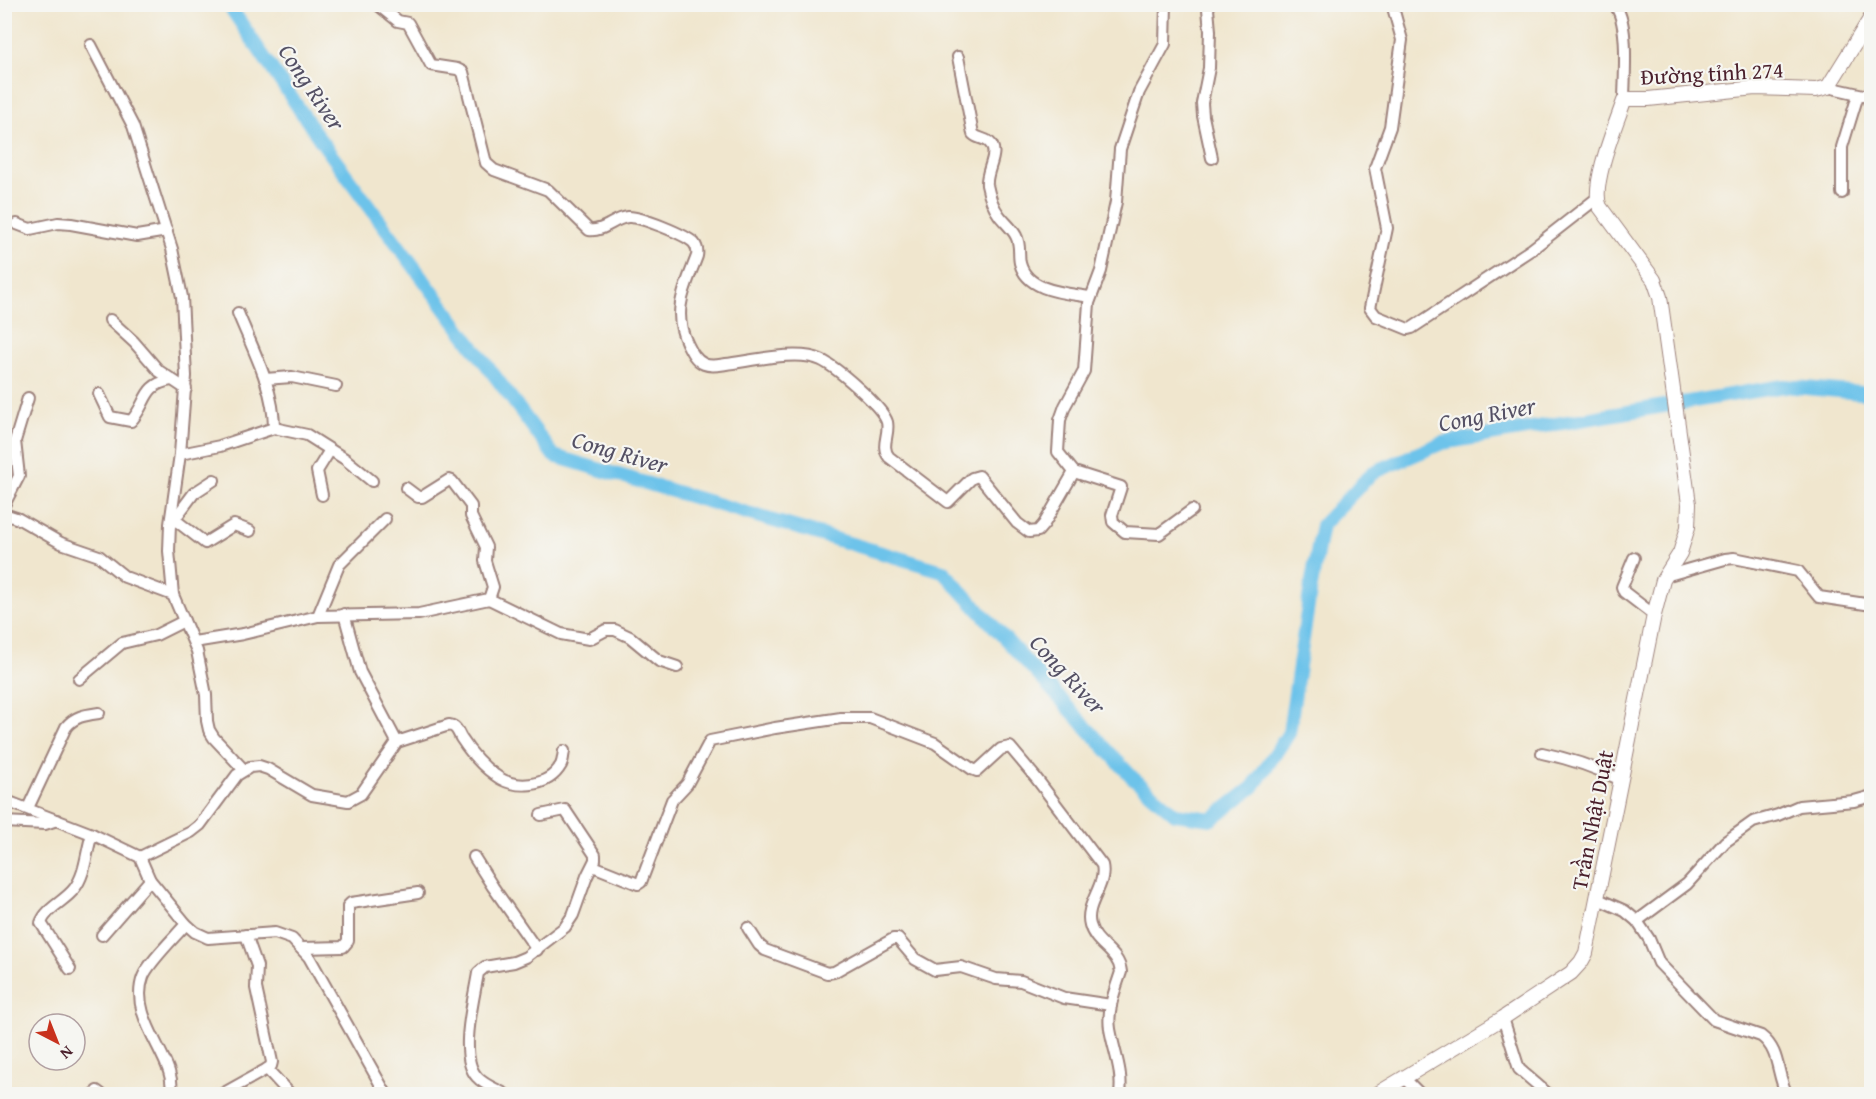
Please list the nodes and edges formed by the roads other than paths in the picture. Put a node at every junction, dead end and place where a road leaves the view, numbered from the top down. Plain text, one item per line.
1 (377, 4) edge
2 (1166, 4) edge
3 (1210, 4) edge
4 (1392, 4) edge
5 (1614, 4) edge
6 (1872, 16) edge
7 (92, 45) dead end
8 (958, 57) dead end
9 (1828, 87) junction
10 (1858, 95) junction
11 (1872, 97) edge
12 (1624, 101) junction
13 (1212, 158) dead end
14 (1842, 193) dead end
15 (1596, 199) junction
16 (17, 224) dead end
17 (167, 231) junction
18 (1090, 297) junction
19 (238, 314) dead end
20 (110, 320) dead end
21 (265, 379) junction
22 (171, 380) junction
23 (336, 386) dead end
24 (186, 389) junction
25 (99, 394) dead end
26 (28, 398) dead end
27 (274, 428) junction
28 (330, 450) junction
29 (180, 454) junction
30 (1074, 472) junction
31 (214, 480) dead end
32 (372, 480) dead end
33 (406, 488) dead end
34 (322, 495) dead end
35 (4, 505) edge
36 (1191, 510) dead end
37 (4, 514) edge
38 (385, 519) dead end
39 (172, 522) junction
40 (250, 531) dead end
41 (1634, 558) dead end
42 (1665, 576) junction
43 (173, 595) junction
44 (489, 598) junction
45 (1872, 605) edge
46 (344, 615) junction
47 (1654, 615) junction
48 (318, 616) junction
49 (184, 621) junction
50 (194, 642) junction
51 (677, 667) dead end
52 (79, 679) dead end
53 (99, 713) dead end
54 (398, 742) junction
55 (564, 752) dead end
56 (1542, 753) dead end
57 (244, 770) junction
58 (1621, 780) junction
59 (1872, 795) edge
60 (4, 800) edge
61 (28, 808) junction
62 (541, 815) dead end
63 (57, 820) junction
64 (4, 822) edge
65 (92, 834) junction
66 (140, 857) junction
67 (474, 857) dead end
68 (593, 866) junction
69 (150, 880) junction
70 (418, 893) dead end
71 (1598, 899) junction
72 (1636, 921) junction
73 (186, 924) junction
74 (748, 928) dead end
75 (102, 935) dead end
76 (246, 935) junction
77 (302, 948) junction
78 (537, 950) junction
79 (70, 969) dead end
80 (1111, 1005) junction
81 (1503, 1018) junction
82 (267, 1069) junction
83 (1404, 1078) junction
84 (170, 1095) edge
85 (222, 1095) edge
86 (290, 1095) edge
87 (386, 1095) edge
88 (505, 1095) edge
89 (1120, 1095) edge
90 (1377, 1095) edge
91 (1420, 1095) edge
92 (1548, 1095) edge
93 (1787, 1095) edge

1 - 30 street
2 - 18 street
3 - 13 street
4 - 15 street
5 - 12 street
6 - 9 main road
7 - 17 street
8 - 18 street
9 - 10 street
9 - 12 main road, Đường tỉnh 274
10 - 11 street
10 - 14 street
12 - 15 main road, Đường tỉnh 274
15 - 42 main road, Trần Nhật Duật
16 - 17 street
17 - 24 street
18 - 30 street
19 - 21 street
20 - 22 street
21 - 23 street
21 - 27 street
22 - 24 street
22 - 25 street
24 - 29 street
26 - 35 street
27 - 28 street
27 - 29 street
28 - 32 street
28 - 34 street
29 - 39 street
30 - 36 street
31 - 39 street
33 - 44 street
37 - 43 street
38 - 48 street
39 - 40 street
39 - 43 street
41 - 47 street
42 - 45 street
42 - 47 main road, Trần Nhật Duật
43 - 49 street
44 - 46 street
44 - 51 street
46 - 48 street
46 - 54 street
47 - 58 main road, Trần Nhật Duật
48 - 50 street
49 - 50 street
49 - 52 street
50 - 57 street
53 - 61 street
54 - 55 street
54 - 57 street
56 - 58 street
57 - 66 street
58 - 71 main road, Trần Nhật Duật
59 - 72 street
60 - 61 street
61 - 63 street
62 - 68 street
63 - 64 street
63 - 65 street
65 - 66 street
65 - 79 street
66 - 69 street
67 - 78 street
68 - 78 street
68 - 80 street
69 - 73 street
69 - 75 street
70 - 77 street
71 - 72 street
71 - 81 main road, Trần Nhật Duật
72 - 93 street
73 - 76 street
73 - 84 street
74 - 80 street
76 - 77 street
76 - 82 street
77 - 87 street
78 - 88 street
80 - 89 street
81 - 83 main road, Trần Nhật Duật
81 - 92 street
82 - 85 street
82 - 86 street
83 - 90 main road, Trần Nhật Duật
83 - 91 street

